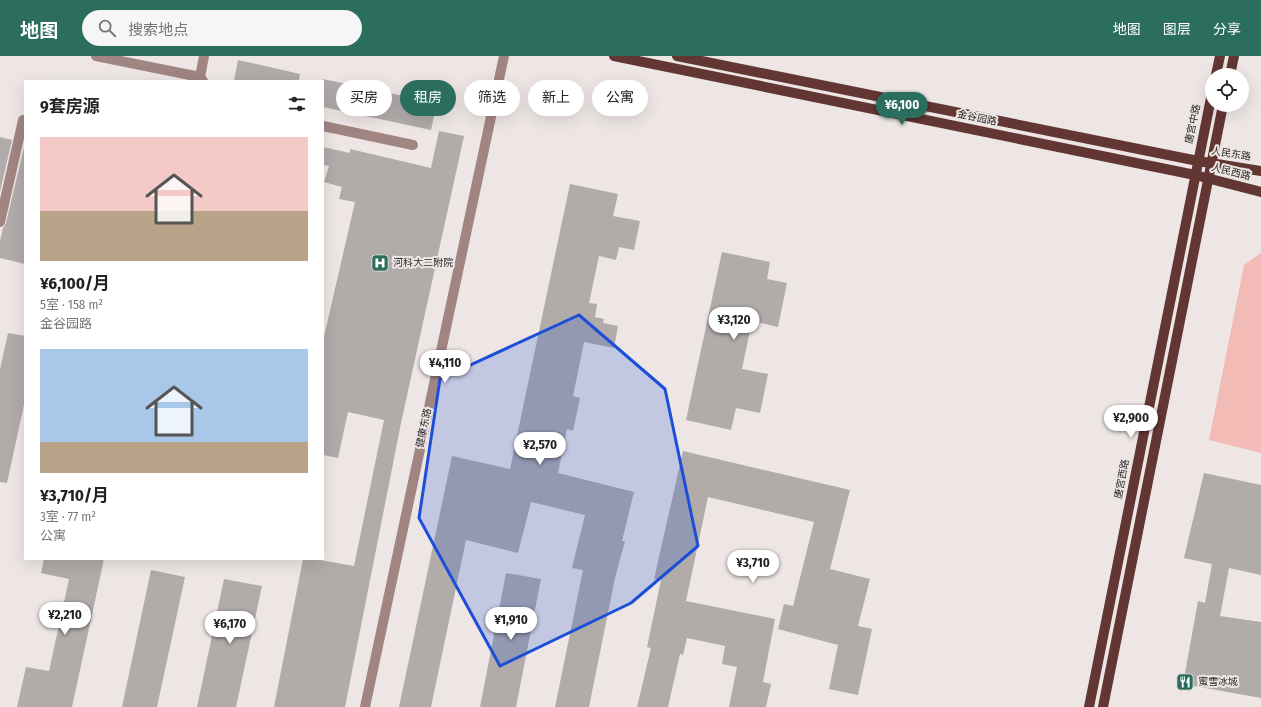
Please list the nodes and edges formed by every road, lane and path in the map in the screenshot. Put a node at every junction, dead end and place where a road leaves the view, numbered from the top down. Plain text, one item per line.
1 (96, 56) edge
2 (204, 56) edge
3 (504, 56) edge
4 (614, 56) edge
5 (677, 56) edge
6 (1220, 56) edge
7 (1234, 56) edge
8 (111, 57) edge
9 (1217, 68) edge
10 (1231, 68) edge
11 (202, 79) edge
12 (1208, 112) edge
13 (1222, 112) edge
14 (23, 120) dead end
15 (324, 126) edge
16 (413, 145) dead end
17 (1198, 161) junction
18 (1211, 163) junction
19 (1261, 171) edge
20 (1195, 175) junction
21 (1208, 179) junction
22 (1261, 192) edge
23 (0, 222) edge
24 (365, 707) edge
25 (1089, 707) edge
26 (1103, 707) edge

1 - 8 street
2 - 11 street
3 - 24 street, 健康东路
4 - 20 main road, 金谷园路
5 - 17 main road, 金谷园路
6 - 9 main road
7 - 10 main road
8 - 11 street
12 - 17 main road, 唐宫中路
13 - 18 main road
14 - 23 street
15 - 16 street
17 - 18 main road, 人民东路
17 - 20 main road, 唐宫西路
18 - 19 main road, 人民东路
18 - 21 main road
20 - 21 main road, 人民西路
20 - 25 main road, 唐宫西路
21 - 22 main road, 人民西路
21 - 26 main road

